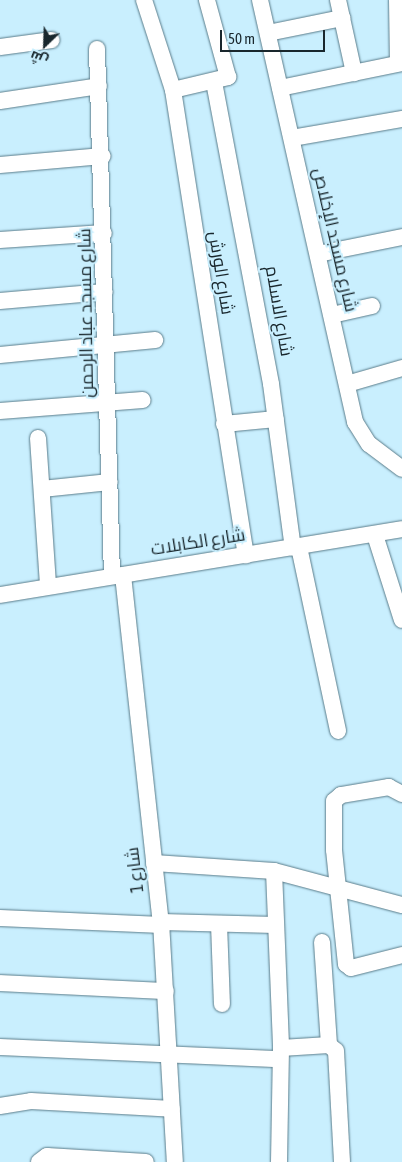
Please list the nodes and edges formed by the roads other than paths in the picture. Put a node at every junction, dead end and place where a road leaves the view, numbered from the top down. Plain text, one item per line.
1 (144, 0) edge
2 (207, 0) edge
3 (260, 0) edge
4 (338, 0) edge
5 (397, 0) edge
6 (342, 18) junction
7 (268, 33) junction
8 (52, 40) dead end
9 (0, 47) edge
10 (97, 49) dead end
11 (400, 63) edge
12 (354, 73) junction
13 (214, 82) junction
14 (99, 86) junction
15 (280, 88) junction
16 (173, 90) junction
17 (0, 101) edge
18 (402, 119) edge
19 (292, 138) junction
20 (103, 156) junction
21 (0, 165) edge
22 (104, 233) junction
23 (402, 237) edge
24 (0, 240) edge
25 (318, 254) junction
26 (105, 292) junction
27 (0, 301) edge
28 (372, 306) dead end
29 (332, 316) junction
30 (155, 340) dead end
31 (106, 344) junction
32 (0, 355) edge
33 (402, 368) edge
34 (347, 384) junction
35 (143, 400) dead end
36 (108, 402) junction
37 (0, 411) edge
38 (276, 419) junction
39 (224, 424) junction
40 (38, 438) dead end
41 (402, 469) edge
42 (110, 482) junction
43 (42, 489) junction
44 (402, 529) edge
45 (375, 535) junction
46 (296, 547) junction
47 (246, 555) junction
48 (117, 576) junction
49 (48, 586) junction
50 (0, 595) edge
51 (402, 620) edge
52 (338, 731) dead end
53 (402, 794) edge
54 (154, 863) junction
55 (274, 871) junction
56 (340, 888) junction
57 (402, 909) edge
58 (0, 918) edge
59 (162, 924) junction
60 (219, 924) junction
61 (275, 926) junction
62 (322, 942) dead end
63 (402, 955) edge
64 (0, 983) edge
65 (166, 991) junction
66 (222, 1004) dead end
67 (329, 1045) junction
68 (0, 1047) edge
69 (280, 1054) junction
70 (169, 1055) junction
71 (0, 1106) edge
72 (172, 1109) junction
73 (39, 1162) edge
74 (146, 1162) edge
75 (175, 1162) edge
76 (279, 1162) edge
77 (342, 1162) edge

1 - 16 street, شارع الورش
2 - 13 street
3 - 7 street, شارع مسجد الإخلاص
4 - 6 street
5 - 11 street
6 - 7 street
6 - 12 street
7 - 15 street, شارع مسجد الإخلاص
8 - 9 street
10 - 14 street, شارع مسجد عباد الرحمن
11 - 12 street
12 - 15 street
13 - 16 street
13 - 38 street, شارع الاسلام
14 - 17 street
14 - 20 street, شارع مسجد عباد الرحمن
15 - 19 street, شارع مسجد الإخلاص
16 - 39 street, شارع الورش
18 - 19 street
19 - 25 street, شارع مسجد الإخلاص
20 - 21 street
20 - 22 street, شارع مسجد عباد الرحمن
22 - 24 street
22 - 26 street, شارع مسجد عباد الرحمن
23 - 25 street
25 - 29 street, شارع مسجد الإخلاص
26 - 27 street
26 - 31 street, شارع مسجد عباد الرحمن
28 - 29 street
29 - 34 street, شارع مسجد الإخلاص
30 - 31 street
31 - 32 street
31 - 36 street, شارع مسجد عباد الرحمن
33 - 34 street
34 - 41 street, شارع مسجد الإخلاص
35 - 36 street
36 - 37 street
36 - 42 street, شارع مسجد عباد الرحمن
38 - 39 street
38 - 46 street, شارع الاسلام
39 - 47 street, شارع الورش
40 - 43 street
42 - 43 street
42 - 48 street, شارع مسجد عباد الرحمن
43 - 49 street
44 - 45 street, شارع الكابلات
45 - 46 street, شارع الكابلات
45 - 51 street
46 - 47 street, شارع الكابلات
46 - 52 street, شارع الاسلام
47 - 48 street, شارع الكابلات
48 - 49 street, شارع الكابلات
48 - 54 street, شارع 1
49 - 50 street, شارع الكابلات
53 - 56 street
54 - 55 street
54 - 59 street, شارع 1
55 - 56 street
55 - 61 street
56 - 57 street
56 - 63 street
58 - 59 street
59 - 60 street
59 - 65 street, شارع 1
60 - 61 street
60 - 66 street
61 - 69 street
62 - 67 street
64 - 65 street
65 - 70 street, شارع 1
67 - 69 street
67 - 77 street
68 - 70 street
69 - 70 street
69 - 76 street
70 - 72 street, شارع 1
71 - 72 street
72 - 75 street, شارع 1
73 - 74 street

